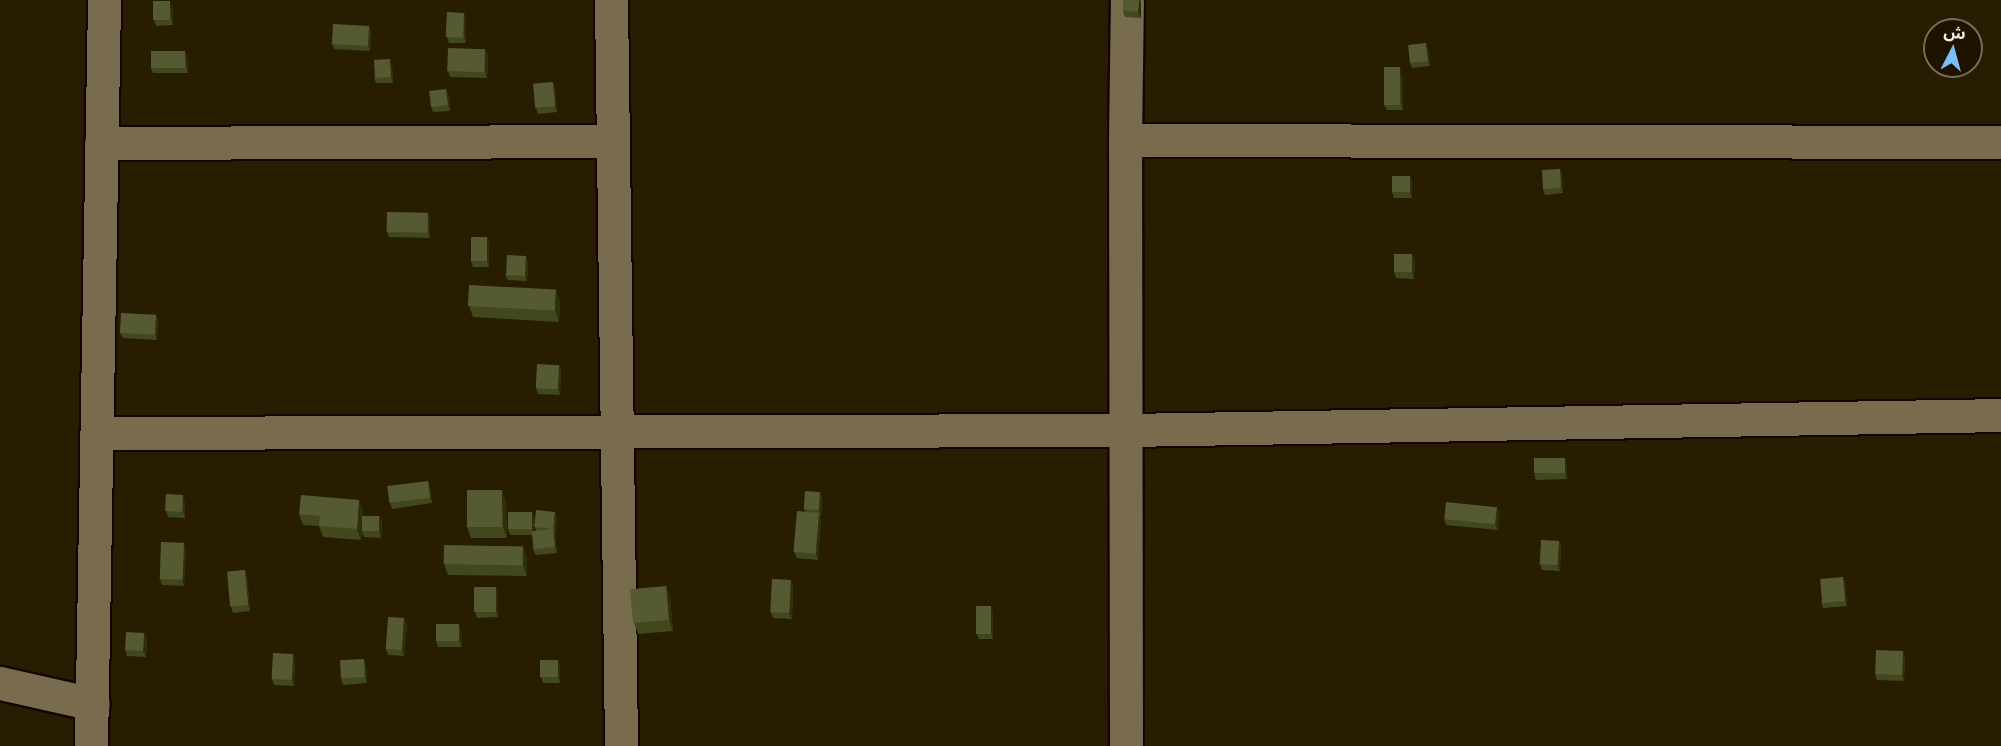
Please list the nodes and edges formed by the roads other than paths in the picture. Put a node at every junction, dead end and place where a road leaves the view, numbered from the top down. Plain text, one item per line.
1 (104, 0) edge
2 (611, 0) edge
3 (1128, 0) edge
4 (1125, 140) junction
5 (612, 141) junction
6 (2001, 142) edge
7 (101, 143) junction
8 (2001, 415) edge
9 (1127, 430) junction
10 (617, 432) junction
11 (97, 433) junction
12 (0, 682) edge
13 (93, 704) junction
14 (91, 746) edge
15 (621, 746) edge
16 (1126, 746) edge

1 - 7 street
2 - 5 street
3 - 4 street
4 - 6 street
4 - 9 street
5 - 7 street
5 - 10 street
7 - 11 street
8 - 9 street
9 - 10 street
9 - 16 street
10 - 11 street
10 - 15 street
11 - 13 street
12 - 13 street
13 - 14 street

